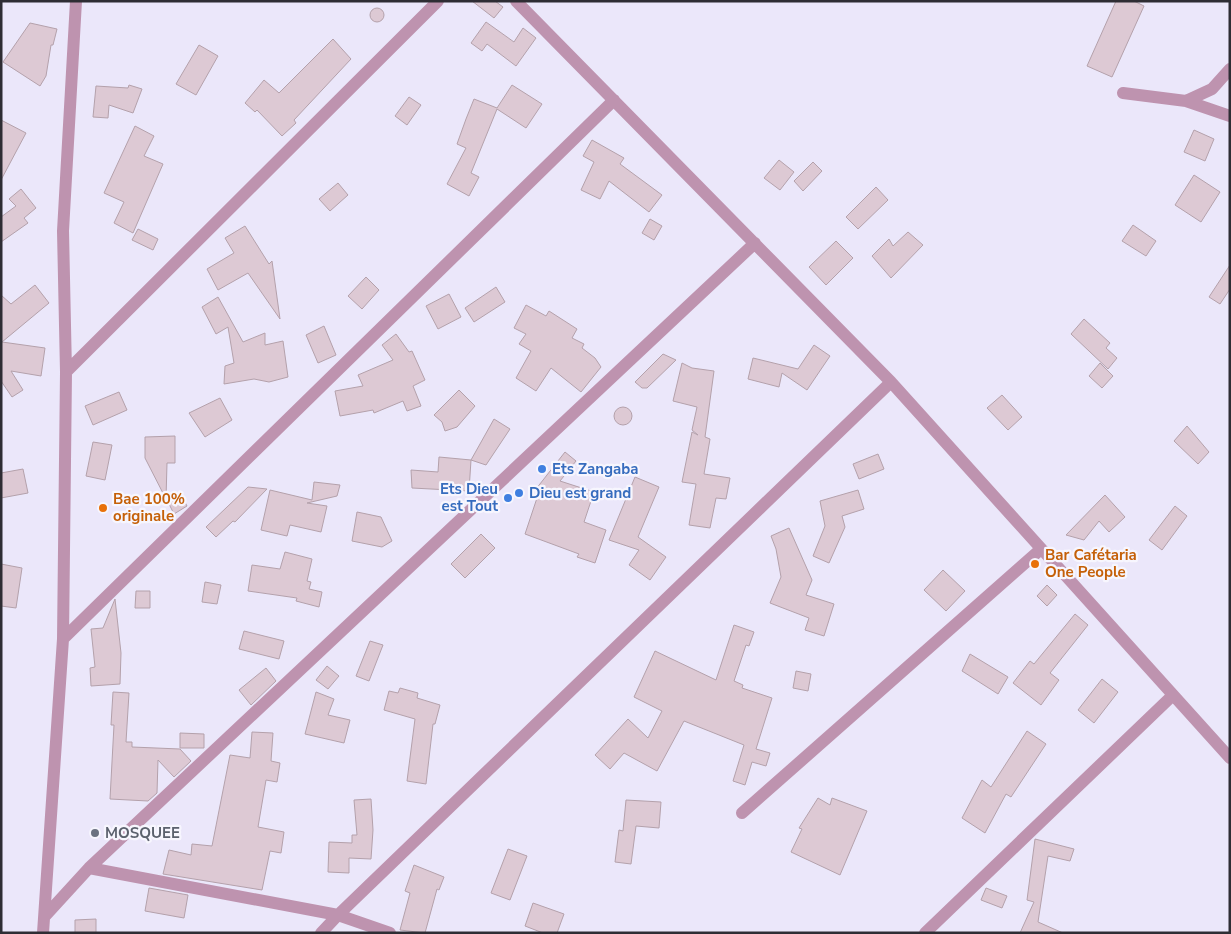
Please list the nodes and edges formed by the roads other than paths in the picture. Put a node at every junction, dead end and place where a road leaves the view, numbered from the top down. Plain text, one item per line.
1 (76, 1) edge
2 (438, 1) edge
3 (516, 1) edge
4 (1230, 69) edge
5 (1123, 93) dead end
6 (614, 100) junction
7 (1186, 101) junction
8 (1230, 116) edge
9 (755, 244) junction
10 (66, 372) junction
11 (891, 382) junction
12 (1041, 549) junction
13 (63, 639) junction
14 (1172, 696) junction
15 (1230, 758) edge
16 (742, 814) dead end
17 (88, 868) junction
18 (46, 915) junction
19 (338, 915) junction
20 (43, 933) edge
21 (321, 933) edge
22 (390, 933) edge
23 (925, 933) edge

1 - 10 street
2 - 10 street
3 - 6 street
4 - 7 street
5 - 7 street
6 - 9 street
6 - 13 street
7 - 8 street
9 - 11 street
9 - 17 street
10 - 13 street
11 - 12 street
11 - 19 street
12 - 14 street
12 - 16 street
13 - 18 street
14 - 15 street
14 - 23 street
17 - 18 street
17 - 19 street
18 - 20 street
19 - 21 street
19 - 22 street

